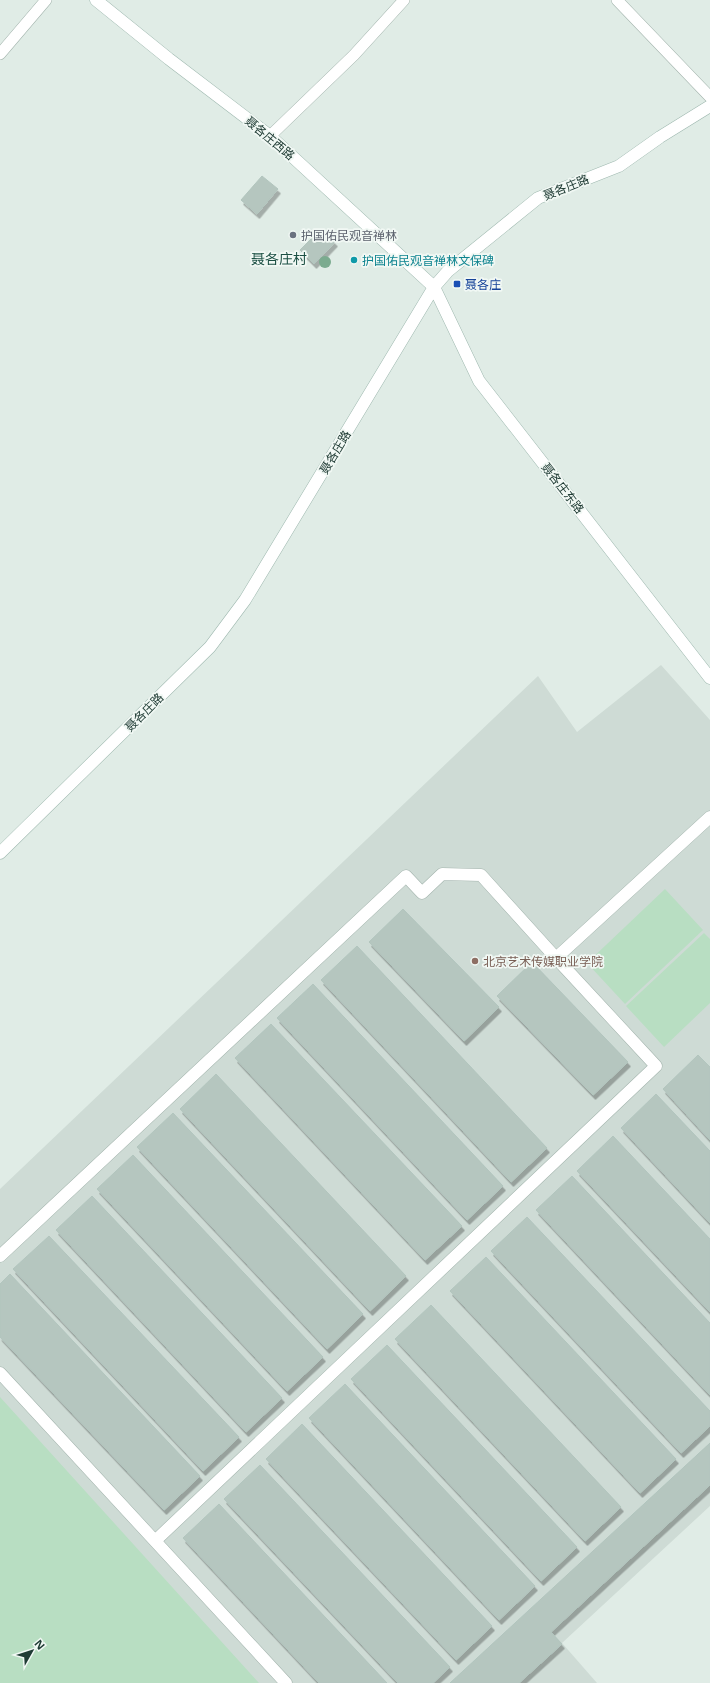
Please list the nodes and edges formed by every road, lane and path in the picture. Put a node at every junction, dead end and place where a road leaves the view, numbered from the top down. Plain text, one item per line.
1 (46, 0) edge
2 (96, 0) edge
3 (404, 0) edge
4 (617, 0) edge
5 (0, 54) edge
6 (710, 97) edge
7 (710, 106) edge
8 (270, 136) junction
9 (434, 287) junction
10 (710, 678) edge
11 (710, 817) edge
12 (0, 853) edge
13 (556, 958) junction
14 (0, 1256) edge
15 (0, 1373) edge
16 (155, 1541) junction
17 (286, 1683) edge

1 - 5 lane
2 - 8 street, 聂各庄西路
3 - 8 lane
4 - 6 lane
7 - 9 street, 聂各庄路
8 - 9 street, 聂各庄西路
9 - 10 street, 聂各庄东路
9 - 12 street, 聂各庄路
11 - 13 street
13 - 14 street
13 - 16 street
15 - 16 street
16 - 17 street

